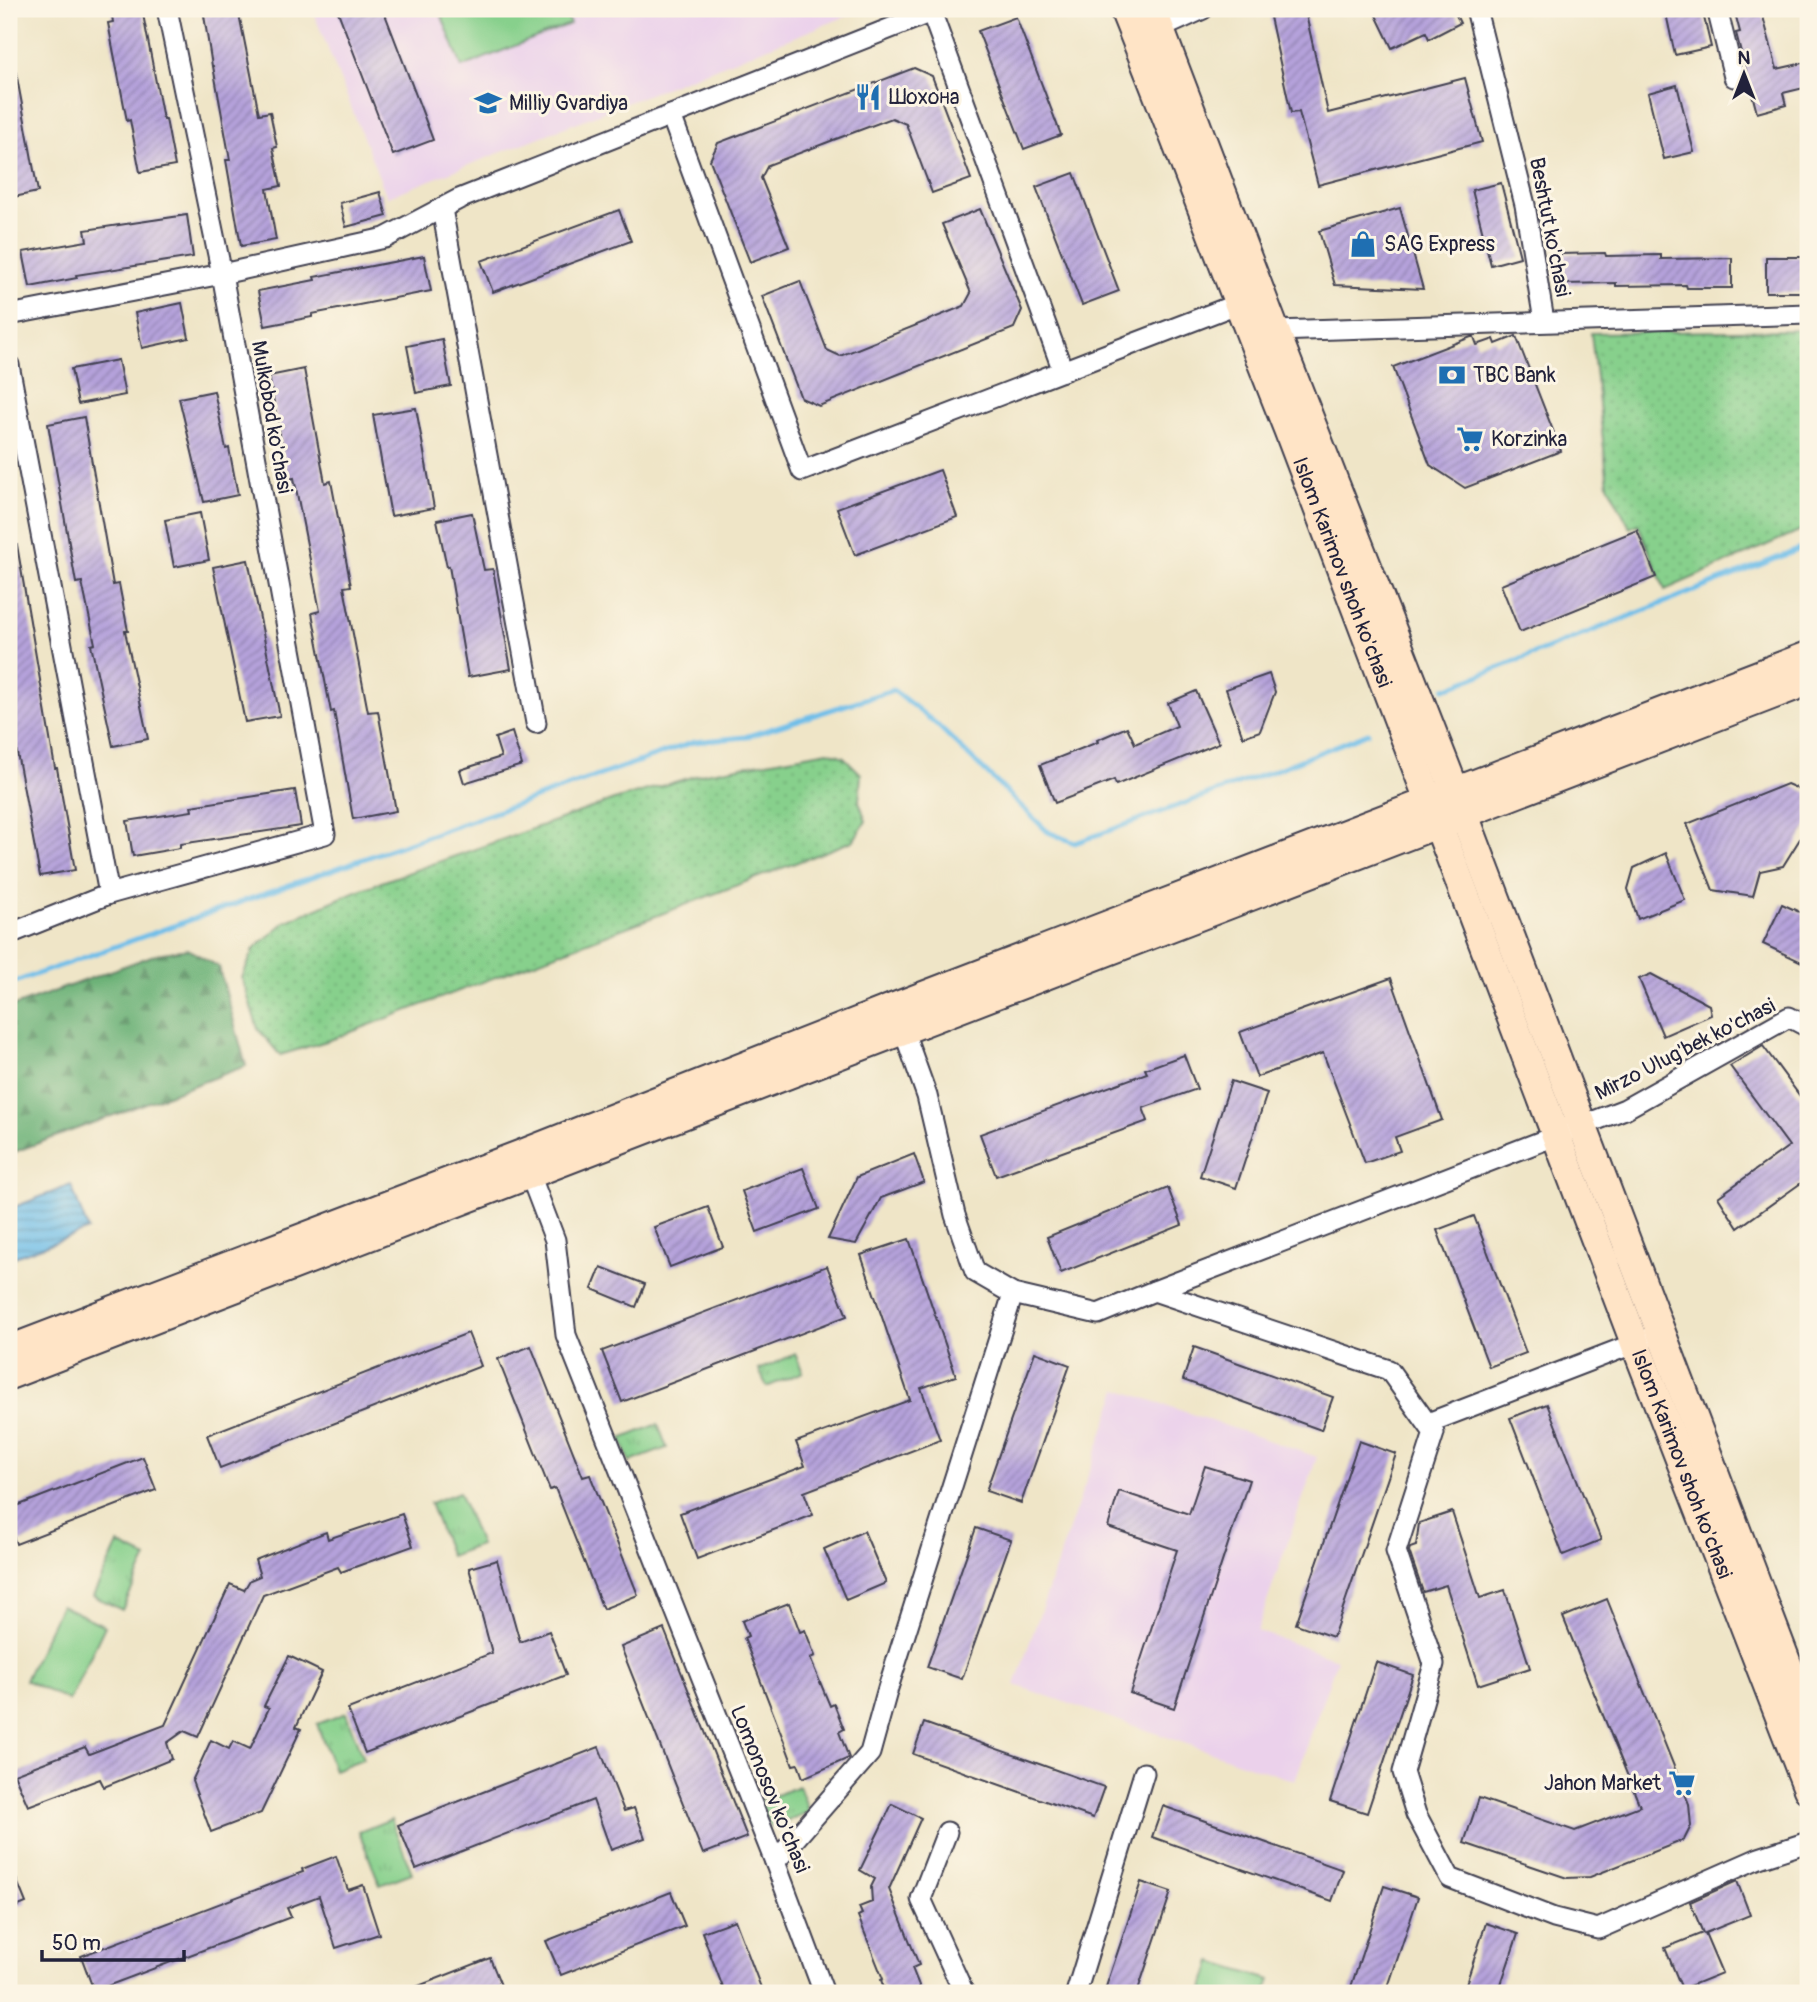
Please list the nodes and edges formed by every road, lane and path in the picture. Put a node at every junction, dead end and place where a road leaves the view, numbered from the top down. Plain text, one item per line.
1 (167, 9) edge
2 (1124, 9) edge
3 (1203, 9) edge
4 (1476, 9) edge
5 (1717, 9) edge
6 (935, 10) edge
7 (1156, 19) edge
8 (1734, 77) dead end
9 (671, 115) junction
10 (442, 208) junction
11 (222, 274) junction
12 (1249, 299) junction
13 (1808, 314) edge
14 (9, 315) edge
15 (1544, 321) junction
16 (1275, 331) junction
17 (9, 365) edge
18 (1063, 372) junction
19 (1808, 656) edge
20 (1808, 681) edge
21 (536, 723) dead end
22 (1446, 807) junction
23 (109, 894) junction
24 (9, 933) edge
25 (899, 1019) junction
26 (1808, 1027) edge
27 (1570, 1131) junction
28 (526, 1164) junction
29 (1154, 1291) junction
30 (1013, 1294) junction
31 (1648, 1339) junction
32 (9, 1350) edge
33 (9, 1376) edge
34 (1428, 1423) junction
35 (1808, 1719) edge
36 (1144, 1773) dead end
37 (1808, 1788) edge
38 (947, 1832) dead end
39 (1808, 1842) edge
40 (775, 1862) junction
41 (824, 1993) edge
42 (964, 1993) edge
43 (1076, 1993) edge

1 - 11 street, Mulkobod ko'chasi
2 - 12 main road, Islom Karimov shoh ko'chasi
3 - 7 street
4 - 15 street, Beshtut ko'chasi
5 - 8 street
6 - 9 street
6 - 18 street
7 - 12 main road, Islom Karimov shoh ko'chasi
9 - 10 street
9 - 18 street
10 - 11 street
10 - 21 street
11 - 14 street
11 - 23 street, Mulkobod ko'chasi
12 - 16 main road, Islom Karimov shoh ko'chasi
12 - 18 street
12 - 22 main road, Islom Karimov shoh ko'chasi
13 - 15 street, Beshtut ko'chasi
15 - 16 street
16 - 22 main road, Islom Karimov shoh ko'chasi
17 - 23 street
19 - 22 main road
20 - 22 main road
22 - 25 main road
22 - 27 main road, Islom Karimov shoh ko'chasi
23 - 24 street
25 - 28 main road
25 - 30 street
26 - 27 street, Mirzo Ulug'bek ko'chasi
27 - 29 street
27 - 31 main road, Islom Karimov shoh ko'chasi
28 - 32 main road
28 - 33 main road
28 - 40 street, Lomonosov ko'chasi
29 - 30 street
29 - 34 street
30 - 40 street
31 - 34 street
31 - 35 main road, Islom Karimov shoh ko'chasi
31 - 37 main road, Islom Karimov shoh ko'chasi
34 - 39 street
36 - 43 street
38 - 42 street
40 - 41 street, Lomonosov ko'chasi

